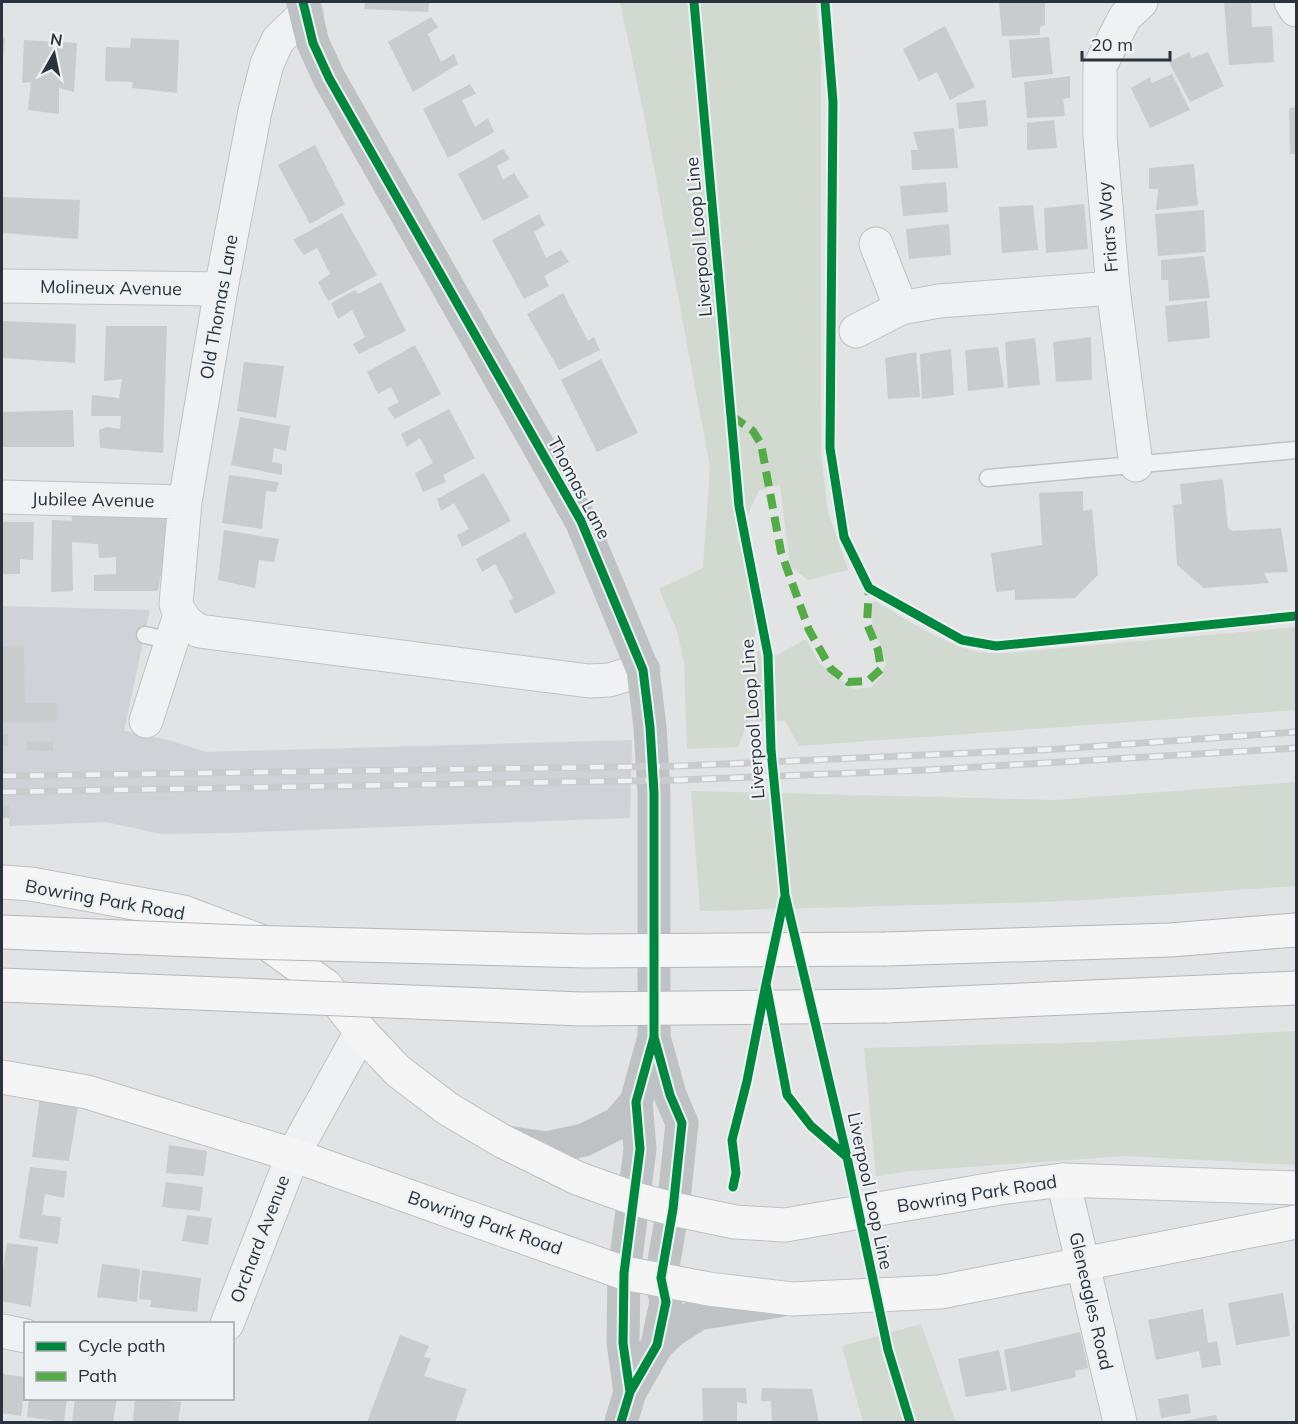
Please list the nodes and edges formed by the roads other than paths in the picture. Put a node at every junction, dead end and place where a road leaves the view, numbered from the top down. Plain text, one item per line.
1 (1141, 2) edge
2 (1291, 2) edge
3 (305, 7) edge
4 (1296, 10) edge
5 (876, 244) dead end
6 (2, 286) edge
7 (1113, 288) junction
8 (221, 289) junction
9 (901, 308) junction
10 (856, 331) dead end
11 (1296, 450) edge
12 (1136, 465) junction
13 (988, 478) dead end
14 (2, 497) edge
15 (185, 502) junction
16 (166, 630) junction
17 (643, 670) junction
18 (146, 721) dead end
19 (2, 882) edge
20 (1296, 930) edge
21 (2, 932) edge
22 (2, 985) edge
23 (1296, 988) edge
24 (361, 1032) junction
25 (654, 1037) junction
26 (2, 1077) edge
27 (636, 1102) junction
28 (504, 1142) junction
29 (293, 1155) junction
30 (1063, 1180) junction
31 (1296, 1188) edge
32 (635, 1199) junction
33 (673, 1209) junction
34 (1296, 1222) edge
35 (1082, 1265) junction
36 (624, 1273) junction
37 (661, 1278) junction
38 (792, 1299) junction
39 (227, 1322) edge
40 (2, 1331) edge
41 (24, 1336) edge
42 (657, 1345) junction
43 (630, 1392) junction
44 (621, 1422) edge
45 (1120, 1422) edge

1 - 7 street, Friars Way
2 - 4 street
3 - 8 street, Old Thomas Lane
3 - 17 street, Thomas Lane
5 - 9 street
6 - 8 street, Molineux Avenue
7 - 9 street
7 - 12 street, Friars Way
8 - 15 street, Old Thomas Lane
9 - 10 street
11 - 12 lane
12 - 13 lane
14 - 15 street, Jubilee Avenue
15 - 16 street, Old Thomas Lane
16 - 17 street
16 - 18 street, Old Thomas Lane
17 - 25 street, Thomas Lane
19 - 24 main road, Bowring Park Road
20 - 21 main road, bridge
22 - 23 main road, bridge
24 - 28 main road, Bowring Park Road
24 - 29 street, Orchard Avenue
25 - 27 street
25 - 33 street
26 - 29 main road, Bowring Park Road
27 - 28 street
27 - 32 street
28 - 32 main road, Bowring Park Road
29 - 36 main road, Bowring Park Road
29 - 39 street, Orchard Avenue
30 - 31 main road, Bowring Park Road
30 - 33 main road, Bowring Park Road
30 - 35 street, Gleneagles Road
32 - 33 main road, Bowring Park Road
32 - 36 street
33 - 37 street
34 - 35 main road, Bowring Park Road
35 - 38 main road, Bowring Park Road
35 - 45 street, Gleneagles Road
36 - 37 main road, Bowring Park Road
36 - 43 street
37 - 38 main road, Bowring Park Road
37 - 42 street
38 - 42 street
40 - 41 street
42 - 43 street
43 - 44 street

